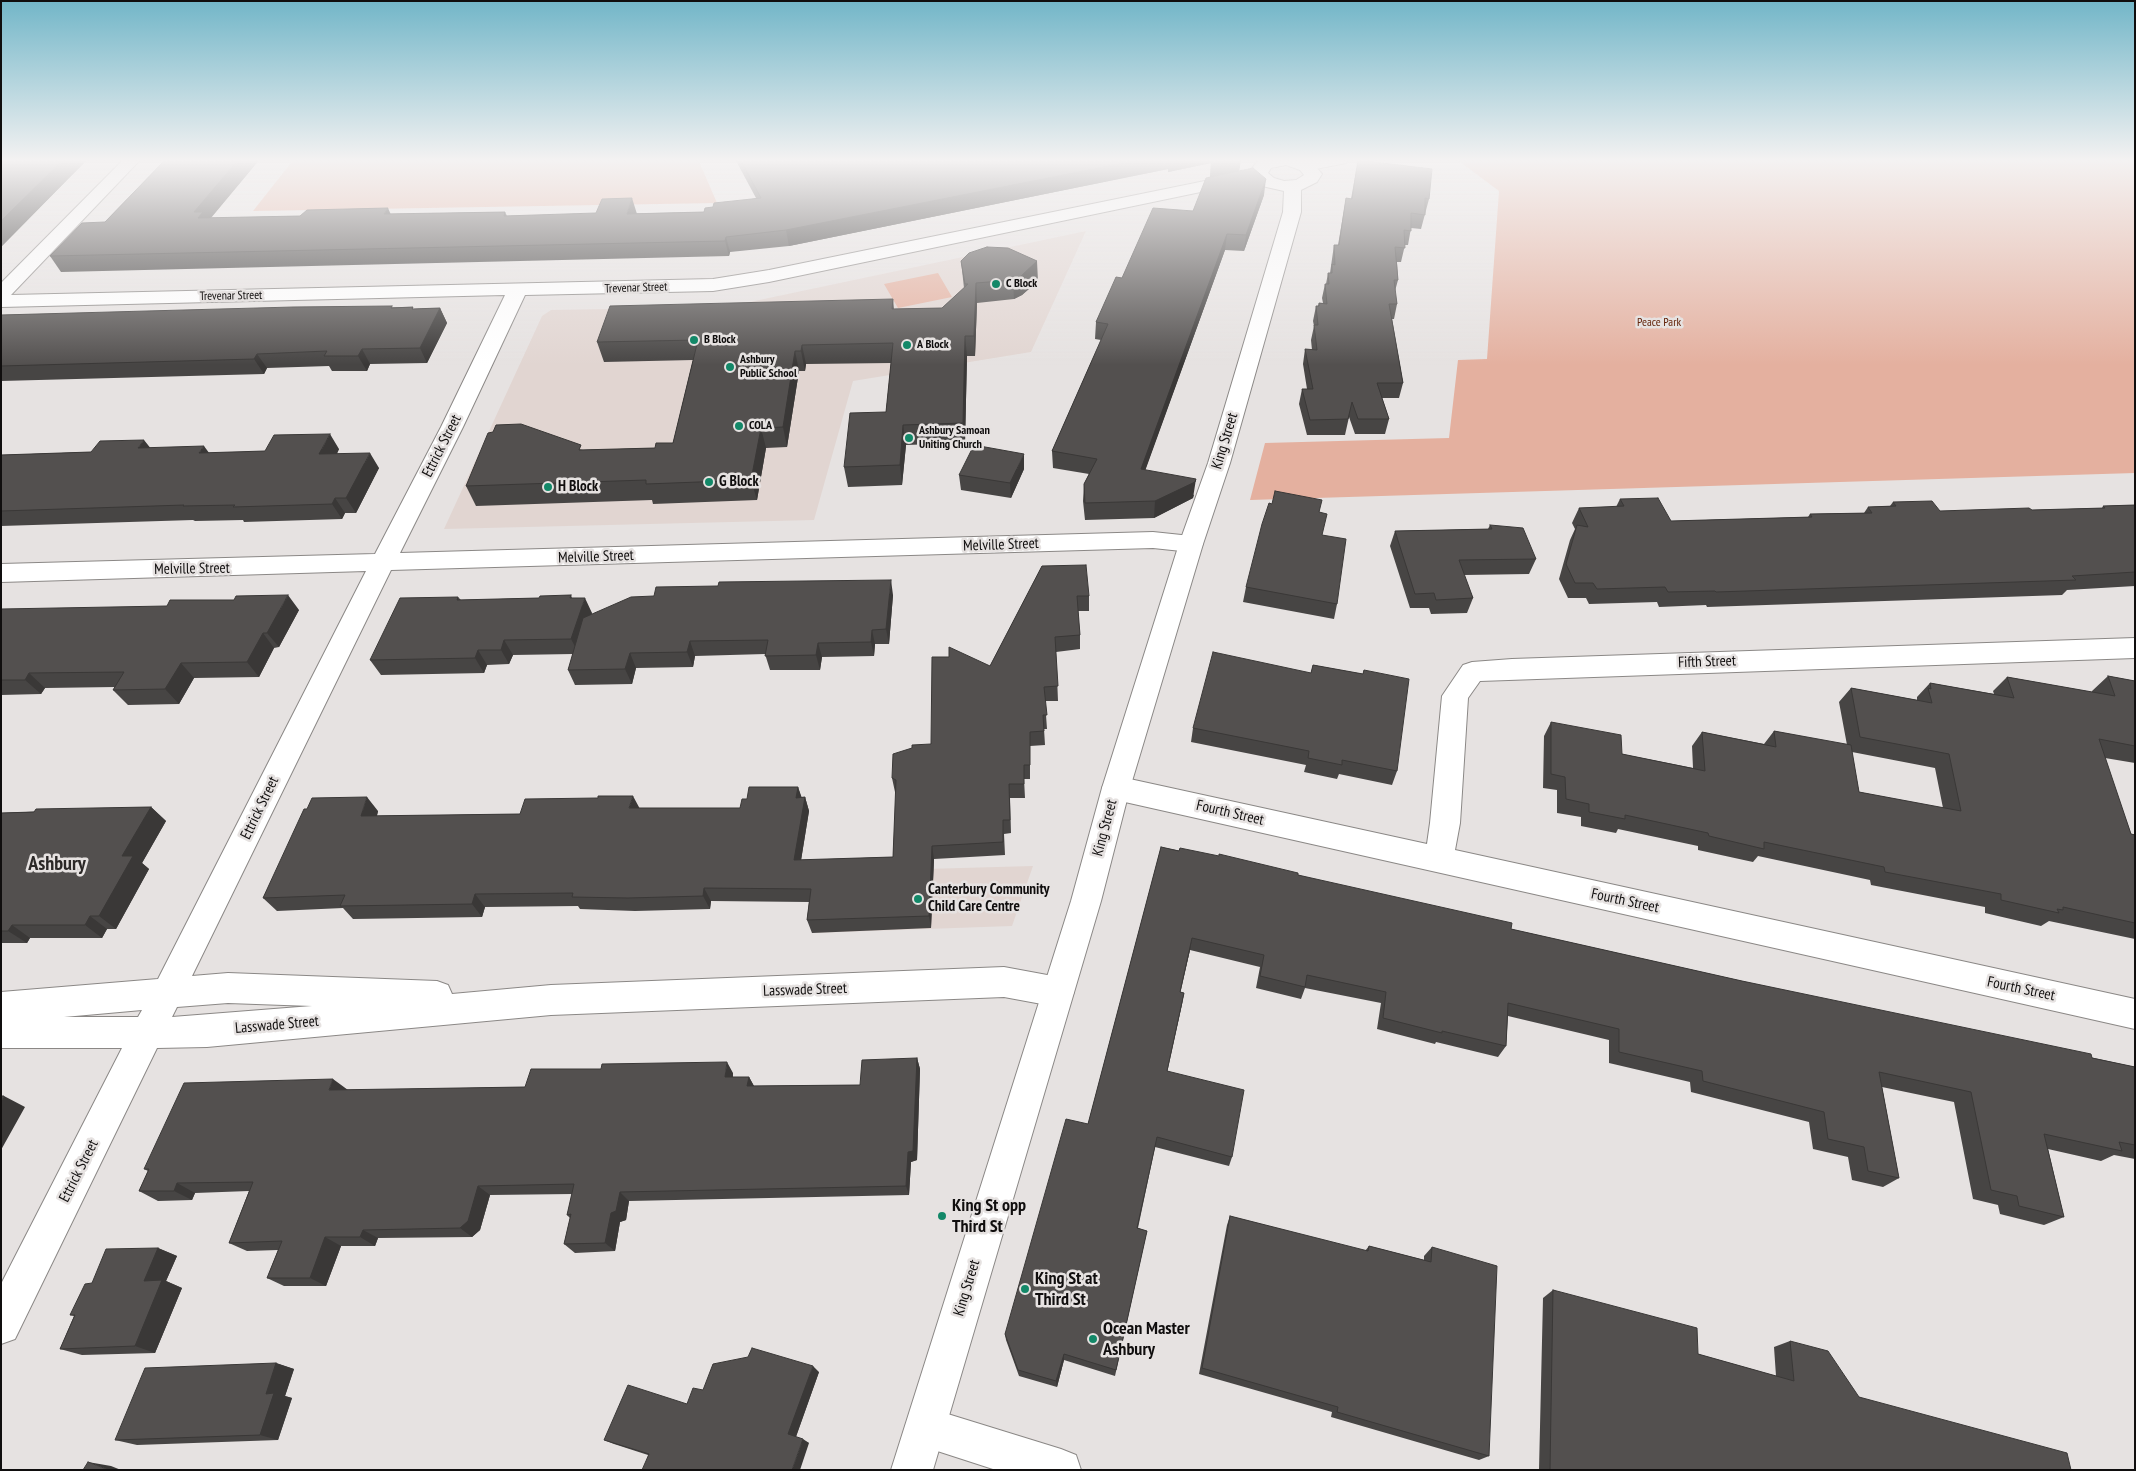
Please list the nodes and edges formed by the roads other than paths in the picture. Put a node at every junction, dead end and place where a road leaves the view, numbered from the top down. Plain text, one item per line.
1 (66, 228) edge
2 (1003, 228) edge
3 (1287, 228) edge
4 (517, 290) junction
5 (1, 294) edge
6 (1, 301) edge
7 (1191, 544) junction
8 (382, 564) junction
9 (1, 573) edge
10 (2135, 648) edge
11 (1116, 788) junction
12 (1439, 860) junction
13 (1058, 992) junction
14 (168, 993) junction
15 (551, 1000) junction
16 (1, 1008) edge
17 (2135, 1014) edge
18 (1, 1032) edge
19 (148, 1033) junction
20 (1, 1325) edge
21 (925, 1427) junction
22 (912, 1470) edge
23 (1061, 1470) edge

1 - 5 street
2 - 4 street, Trevenar Street
3 - 7 street, King Street
4 - 6 street, Trevenar Street
4 - 8 street, Ettrick Street
7 - 8 street, Melville Street
7 - 11 street, King Street
8 - 9 street, Melville Street
8 - 14 street, Ettrick Street
10 - 12 street, Fifth Street
11 - 12 street, Fourth Street
11 - 13 street, King Street
12 - 17 street, Fourth Street
13 - 15 street, Lasswade Street
13 - 21 street, King Street
14 - 15 street, Lasswade Street
14 - 16 street, Lasswade Street
14 - 19 street, Ettrick Street
15 - 19 street, Lasswade Street
18 - 19 street, Lasswade Street
19 - 20 street, Ettrick Street
21 - 22 street, King Street
21 - 23 street

